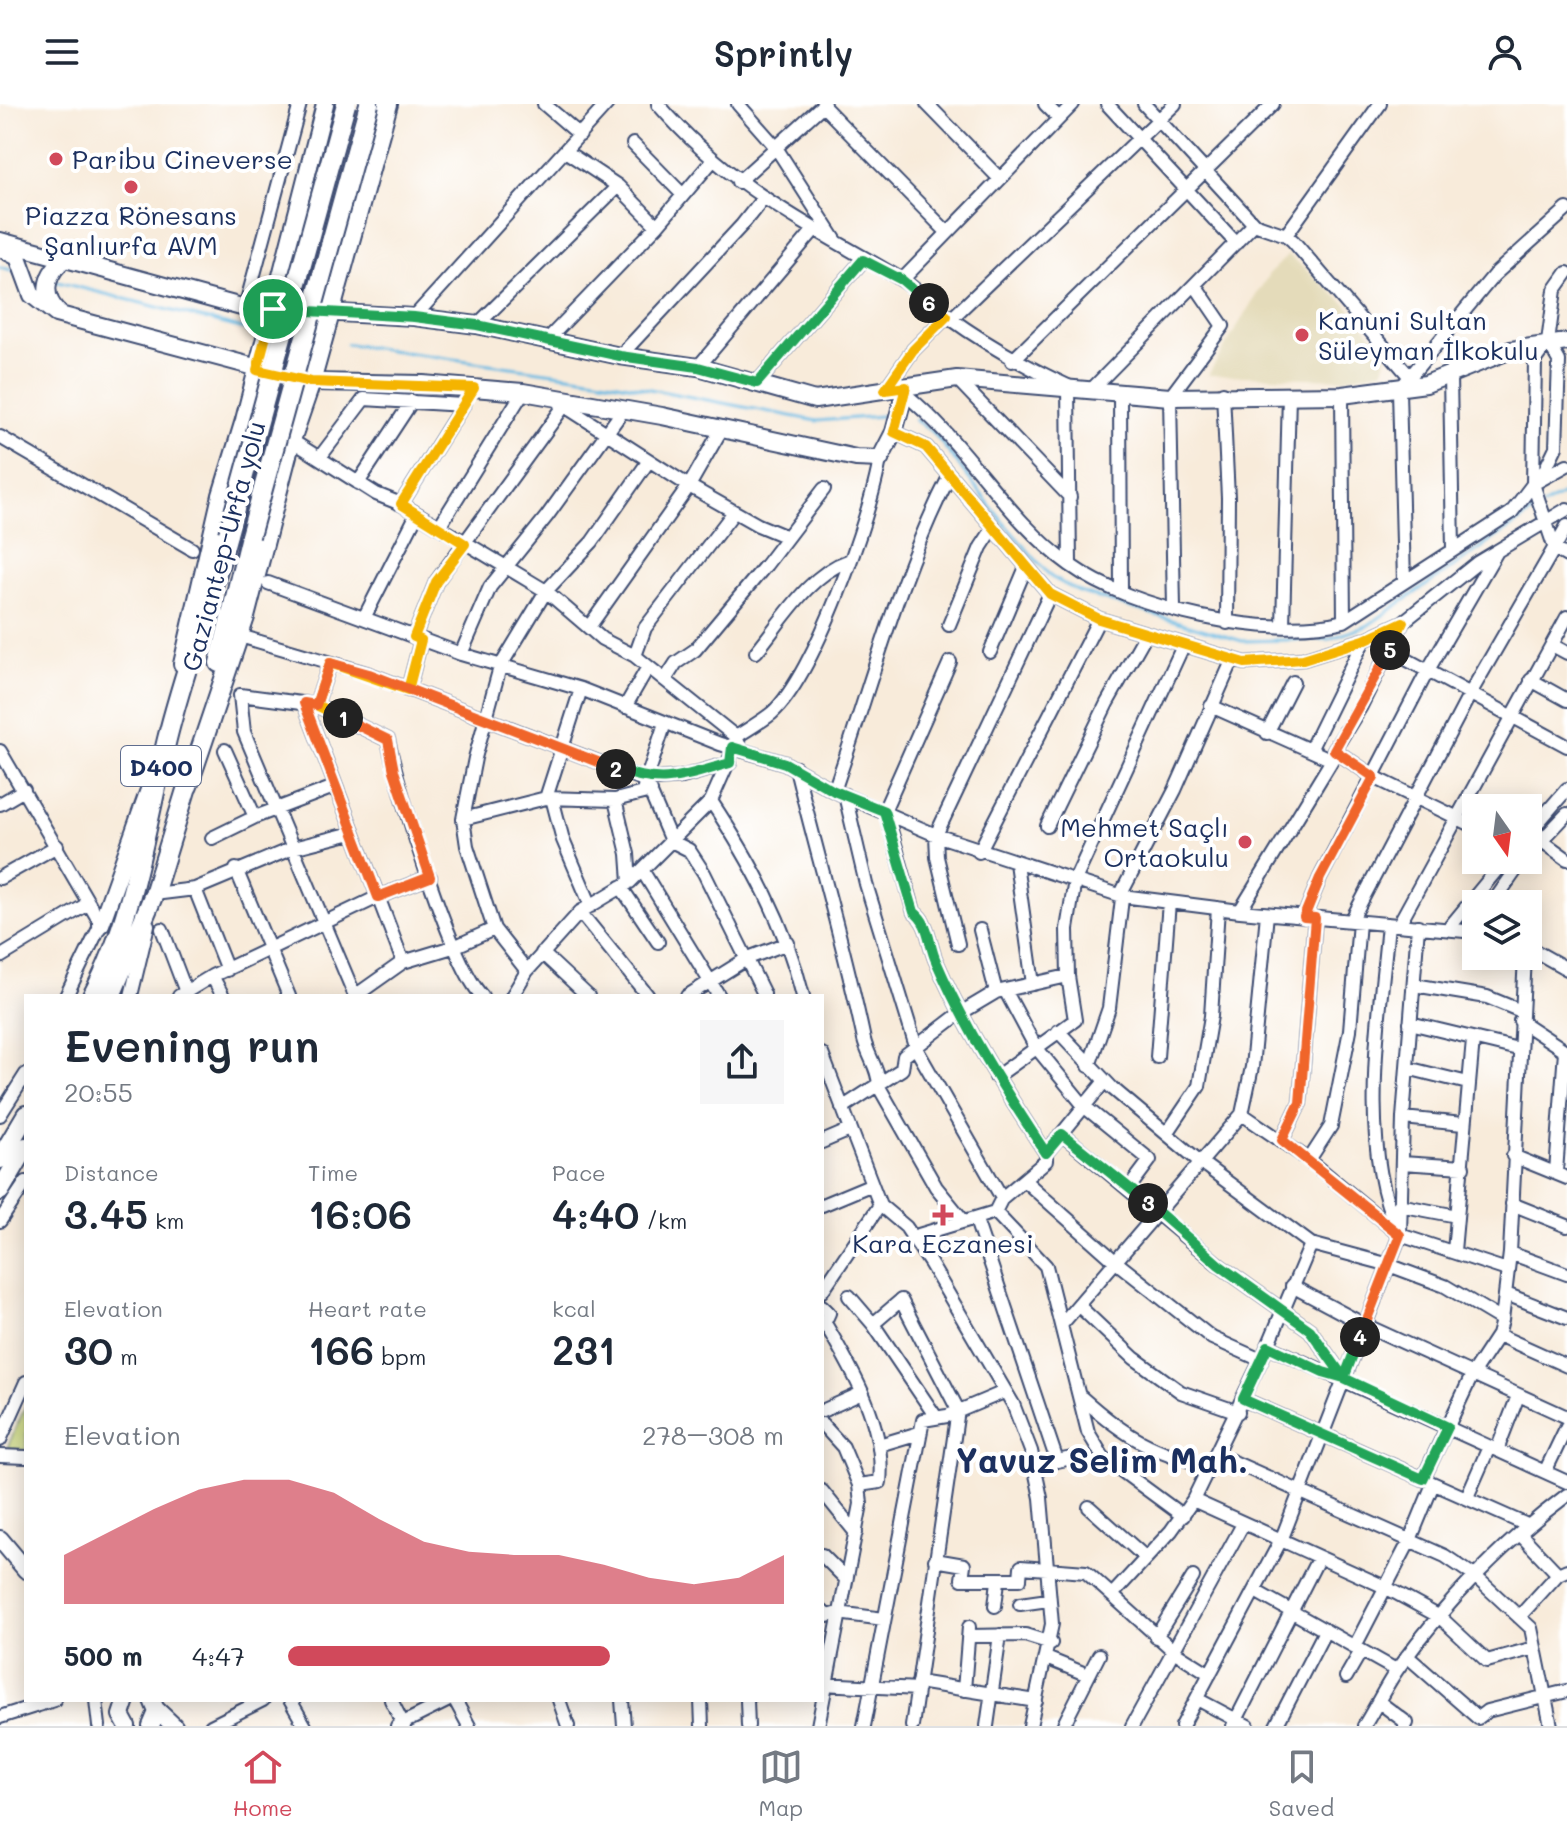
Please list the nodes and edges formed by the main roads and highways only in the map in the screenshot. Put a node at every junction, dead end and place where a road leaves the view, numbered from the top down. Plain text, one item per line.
1 (325, 104) edge
2 (346, 104) edge
3 (369, 104) edge
4 (388, 104) edge
5 (0, 241) edge
6 (0, 249) edge
7 (66, 258) junction
8 (273, 309) junction
9 (331, 313) junction
10 (65, 318) junction
11 (1567, 342) edge
12 (257, 370) junction
13 (311, 382) junction
14 (906, 390) junction
15 (168, 734) junction
16 (188, 786) junction
17 (101, 924) road end
18 (93, 994) edge
19 (112, 994) edge
20 (24, 1118) edge
21 (24, 1150) edge
22 (0, 1159) edge
23 (0, 1191) edge
24 (0, 1525) edge
25 (0, 1539) edge
26 (24, 1552) edge
27 (24, 1568) edge
28 (154, 1704) edge
29 (151, 1726) edge
30 (174, 1726) edge

1 - 8 main road
2 - 15 highway, Gaziantep-Urfa yolu / D400, bridge
3 - 16 highway, Gaziantep-Urfa yolu / D400, bridge
4 - 9 highway
5 - 7 main road
6 - 10 main road
7 - 8 main road
7 - 10 main road
8 - 9 main road
8 - 12 main road
9 - 13 highway
9 - 14 main road
10 - 12 main road
11 - 14 main road
12 - 13 main road
12 - 15 main road
13 - 14 main road
13 - 16 highway
15 - 17 main road
15 - 18 highway, Gaziantep-Urfa yolu / D400
16 - 19 highway, Gaziantep-Urfa yolu / D400
20 - 22 highway
21 - 23 highway
24 - 26 main road
25 - 27 main road
28 - 29 main road
28 - 30 main road

